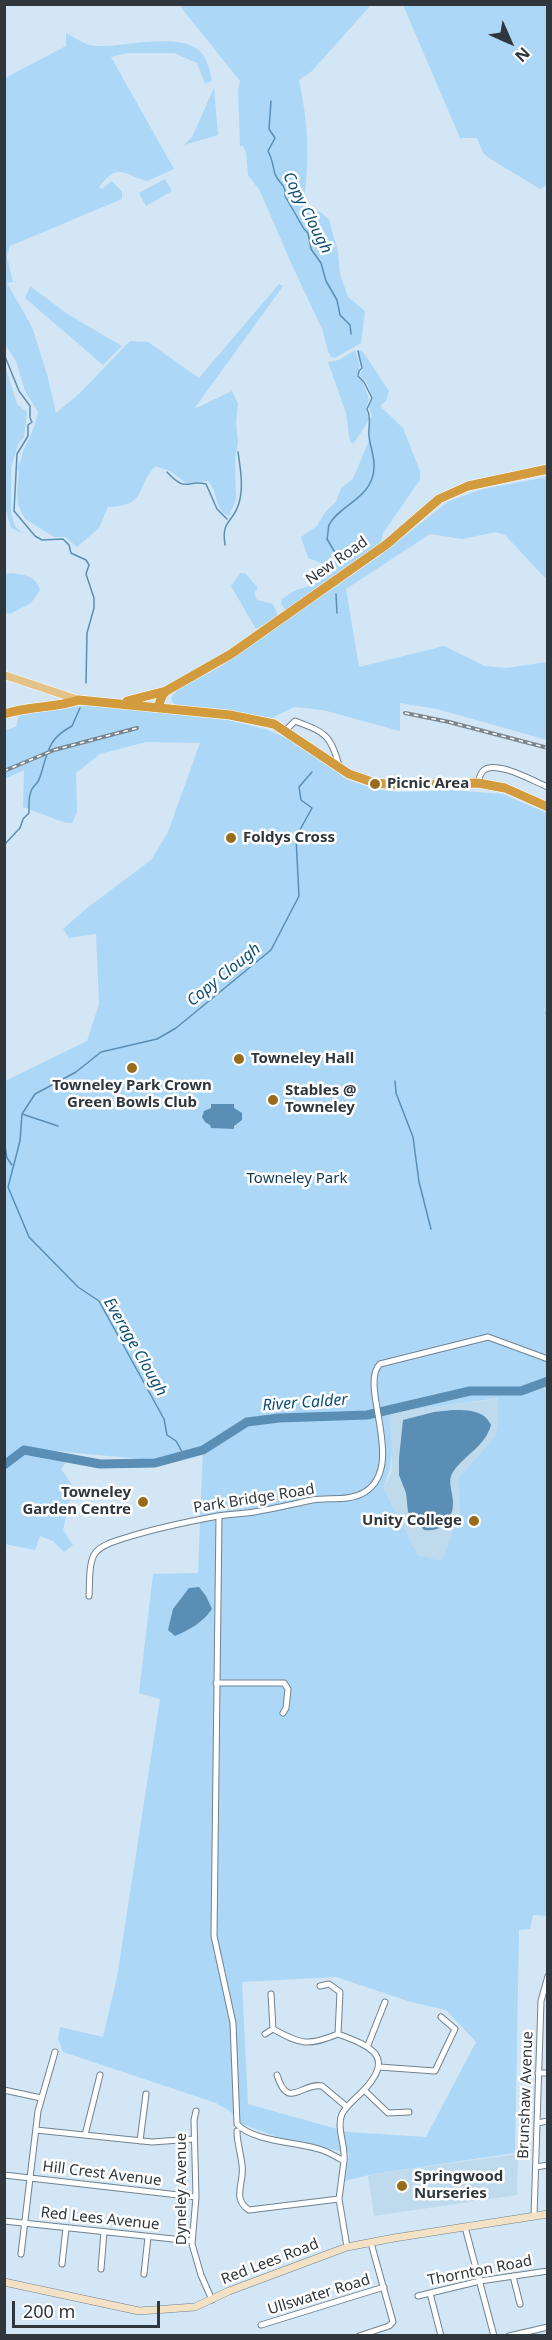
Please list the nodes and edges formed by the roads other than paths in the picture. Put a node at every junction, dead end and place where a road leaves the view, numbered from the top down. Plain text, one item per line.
1 (548, 469) edge
2 (4, 675) edge
3 (166, 691) junction
4 (79, 700) junction
5 (119, 702) junction
6 (158, 707) junction
7 (4, 714) edge
8 (285, 731) junction
9 (340, 767) junction
10 (478, 783) junction
11 (548, 787) edge
12 (548, 807) edge
13 (548, 1359) edge
14 (219, 1516) junction
15 (89, 1596) dead end
16 (216, 1683) junction
17 (283, 1713) dead end
18 (548, 1976) edge
19 (320, 1986) dead end
20 (271, 1994) dead end
21 (385, 2002) dead end
22 (441, 2017) dead end
23 (540, 2019) junction
24 (548, 2021) edge
25 (273, 2030) junction
26 (265, 2034) dead end
27 (338, 2034) junction
28 (368, 2045) junction
29 (55, 2052) dead end
30 (379, 2067) junction
31 (538, 2073) junction
32 (548, 2073) edge
33 (100, 2075) dead end
34 (276, 2075) dead end
35 (4, 2090) edge
36 (364, 2090) junction
37 (146, 2094) dead end
38 (41, 2098) junction
39 (347, 2107) junction
40 (196, 2111) dead end
41 (409, 2112) dead end
42 (548, 2121) edge
43 (537, 2123) junction
44 (36, 2130) junction
45 (237, 2131) dead end
46 (85, 2135) junction
47 (194, 2139) junction
48 (141, 2141) junction
49 (344, 2161) junction
50 (548, 2165) edge
51 (536, 2167) junction
52 (4, 2175) edge
53 (30, 2178) junction
54 (196, 2197) junction
55 (339, 2199) junction
56 (548, 2214) edge
57 (534, 2216) junction
58 (4, 2221) edge
59 (25, 2223) junction
60 (465, 2227) junction
61 (66, 2228) junction
62 (104, 2232) junction
63 (148, 2236) junction
64 (192, 2241) junction
65 (371, 2243) junction
66 (347, 2247) junction
67 (21, 2254) dead end
68 (62, 2264) dead end
69 (101, 2269) dead end
70 (548, 2271) edge
71 (144, 2274) dead end
72 (513, 2276) junction
73 (480, 2281) junction
74 (4, 2282) edge
75 (384, 2287) junction
76 (430, 2293) junction
77 (418, 2296) dead end
78 (212, 2300) junction
79 (520, 2304) dead end
80 (261, 2325) dead end
81 (548, 2327) edge
82 (359, 2336) edge
83 (441, 2336) edge
84 (494, 2336) edge
85 (509, 2336) edge

1 - 3 highway, New Road
2 - 4 main road
3 - 5 highway, New Road
3 - 6 highway
4 - 5 highway
4 - 7 highway
5 - 6 highway
6 - 8 highway
8 - 9 highway
8 - 9 street
9 - 10 highway
10 - 11 street
10 - 12 highway
13 - 14 street, Park Bridge Road
14 - 15 street, Park Bridge Road
14 - 16 street
16 - 17 street
16 - 49 street
18 - 23 street, Brunshaw Avenue
19 - 27 street
20 - 25 street
21 - 28 street
22 - 30 street
23 - 24 street
23 - 31 street, Brunshaw Avenue
25 - 26 street
25 - 27 street
27 - 28 street
28 - 30 street
29 - 38 street
30 - 36 street
31 - 32 street
31 - 43 street, Brunshaw Avenue
33 - 46 street
34 - 39 street
35 - 38 street
36 - 39 street
36 - 41 street
37 - 48 street
38 - 44 street
39 - 49 street
40 - 47 street, Dyneley Avenue
42 - 43 street
43 - 51 street, Brunshaw Avenue
44 - 46 street
44 - 53 street
45 - 55 street
46 - 48 street
47 - 48 street
47 - 54 street, Dyneley Avenue
49 - 55 street
50 - 51 street
51 - 57 street, Brunshaw Avenue
52 - 53 street, Hill Crest Avenue
53 - 54 street, Hill Crest Avenue
53 - 59 street
54 - 64 street, Dyneley Avenue
55 - 66 street
56 - 57 street, Red Lees Road
57 - 60 street, Red Lees Road
58 - 59 street, Red Lees Avenue
59 - 61 street, Red Lees Avenue
59 - 67 street
60 - 65 street, Red Lees Road
60 - 73 street
61 - 62 street, Red Lees Avenue
61 - 68 street
62 - 63 street, Red Lees Avenue
62 - 69 street
63 - 64 street, Red Lees Avenue
63 - 71 street
64 - 78 street, Dyneley Avenue
65 - 66 street, Red Lees Road
65 - 75 street
66 - 78 street, Red Lees Road
70 - 72 street, Thornton Road
72 - 73 street, Thornton Road
72 - 79 street
73 - 76 street, Thornton Road
73 - 84 street
74 - 78 street, Red Lees Road
75 - 80 street, Ullswater Road
75 - 82 street
76 - 77 street, Thornton Road
76 - 83 street
81 - 85 street

